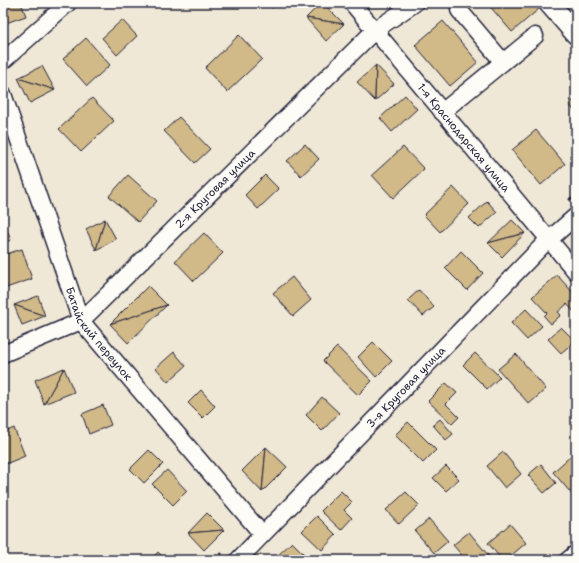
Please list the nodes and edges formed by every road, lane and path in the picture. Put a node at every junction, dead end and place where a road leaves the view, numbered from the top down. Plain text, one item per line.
1 (68, 3) edge
2 (352, 3) edge
3 (415, 3) edge
4 (549, 3) edge
5 (459, 10) dead end
6 (375, 30) junction
7 (576, 34) edge
8 (535, 36) dead end
9 (3, 61) edge
10 (503, 62) junction
11 (3, 94) edge
12 (442, 112) junction
13 (576, 216) edge
14 (549, 240) junction
15 (576, 272) edge
16 (81, 322) junction
17 (3, 354) edge
18 (262, 534) junction
19 (576, 548) edge
20 (238, 560) edge
21 (562, 560) edge

1 - 9 street
2 - 6 street, 1-я Краснодарская улица
3 - 6 street, 2-я Круговая улица
4 - 7 street
5 - 10 street
6 - 12 street, 1-я Краснодарская улица
6 - 16 street, 2-я Круговая улица
8 - 10 street
10 - 12 street
11 - 16 street, Батайский переулок
12 - 14 street, 1-я Краснодарская улица
13 - 14 street, 3-я Круговая улица
14 - 15 street, 1-я Краснодарская улица
14 - 18 street, 3-я Круговая улица
16 - 17 street, 2-я Круговая улица
16 - 18 street, Батайский переулок
18 - 20 street, 3-я Круговая улица
19 - 21 lane

